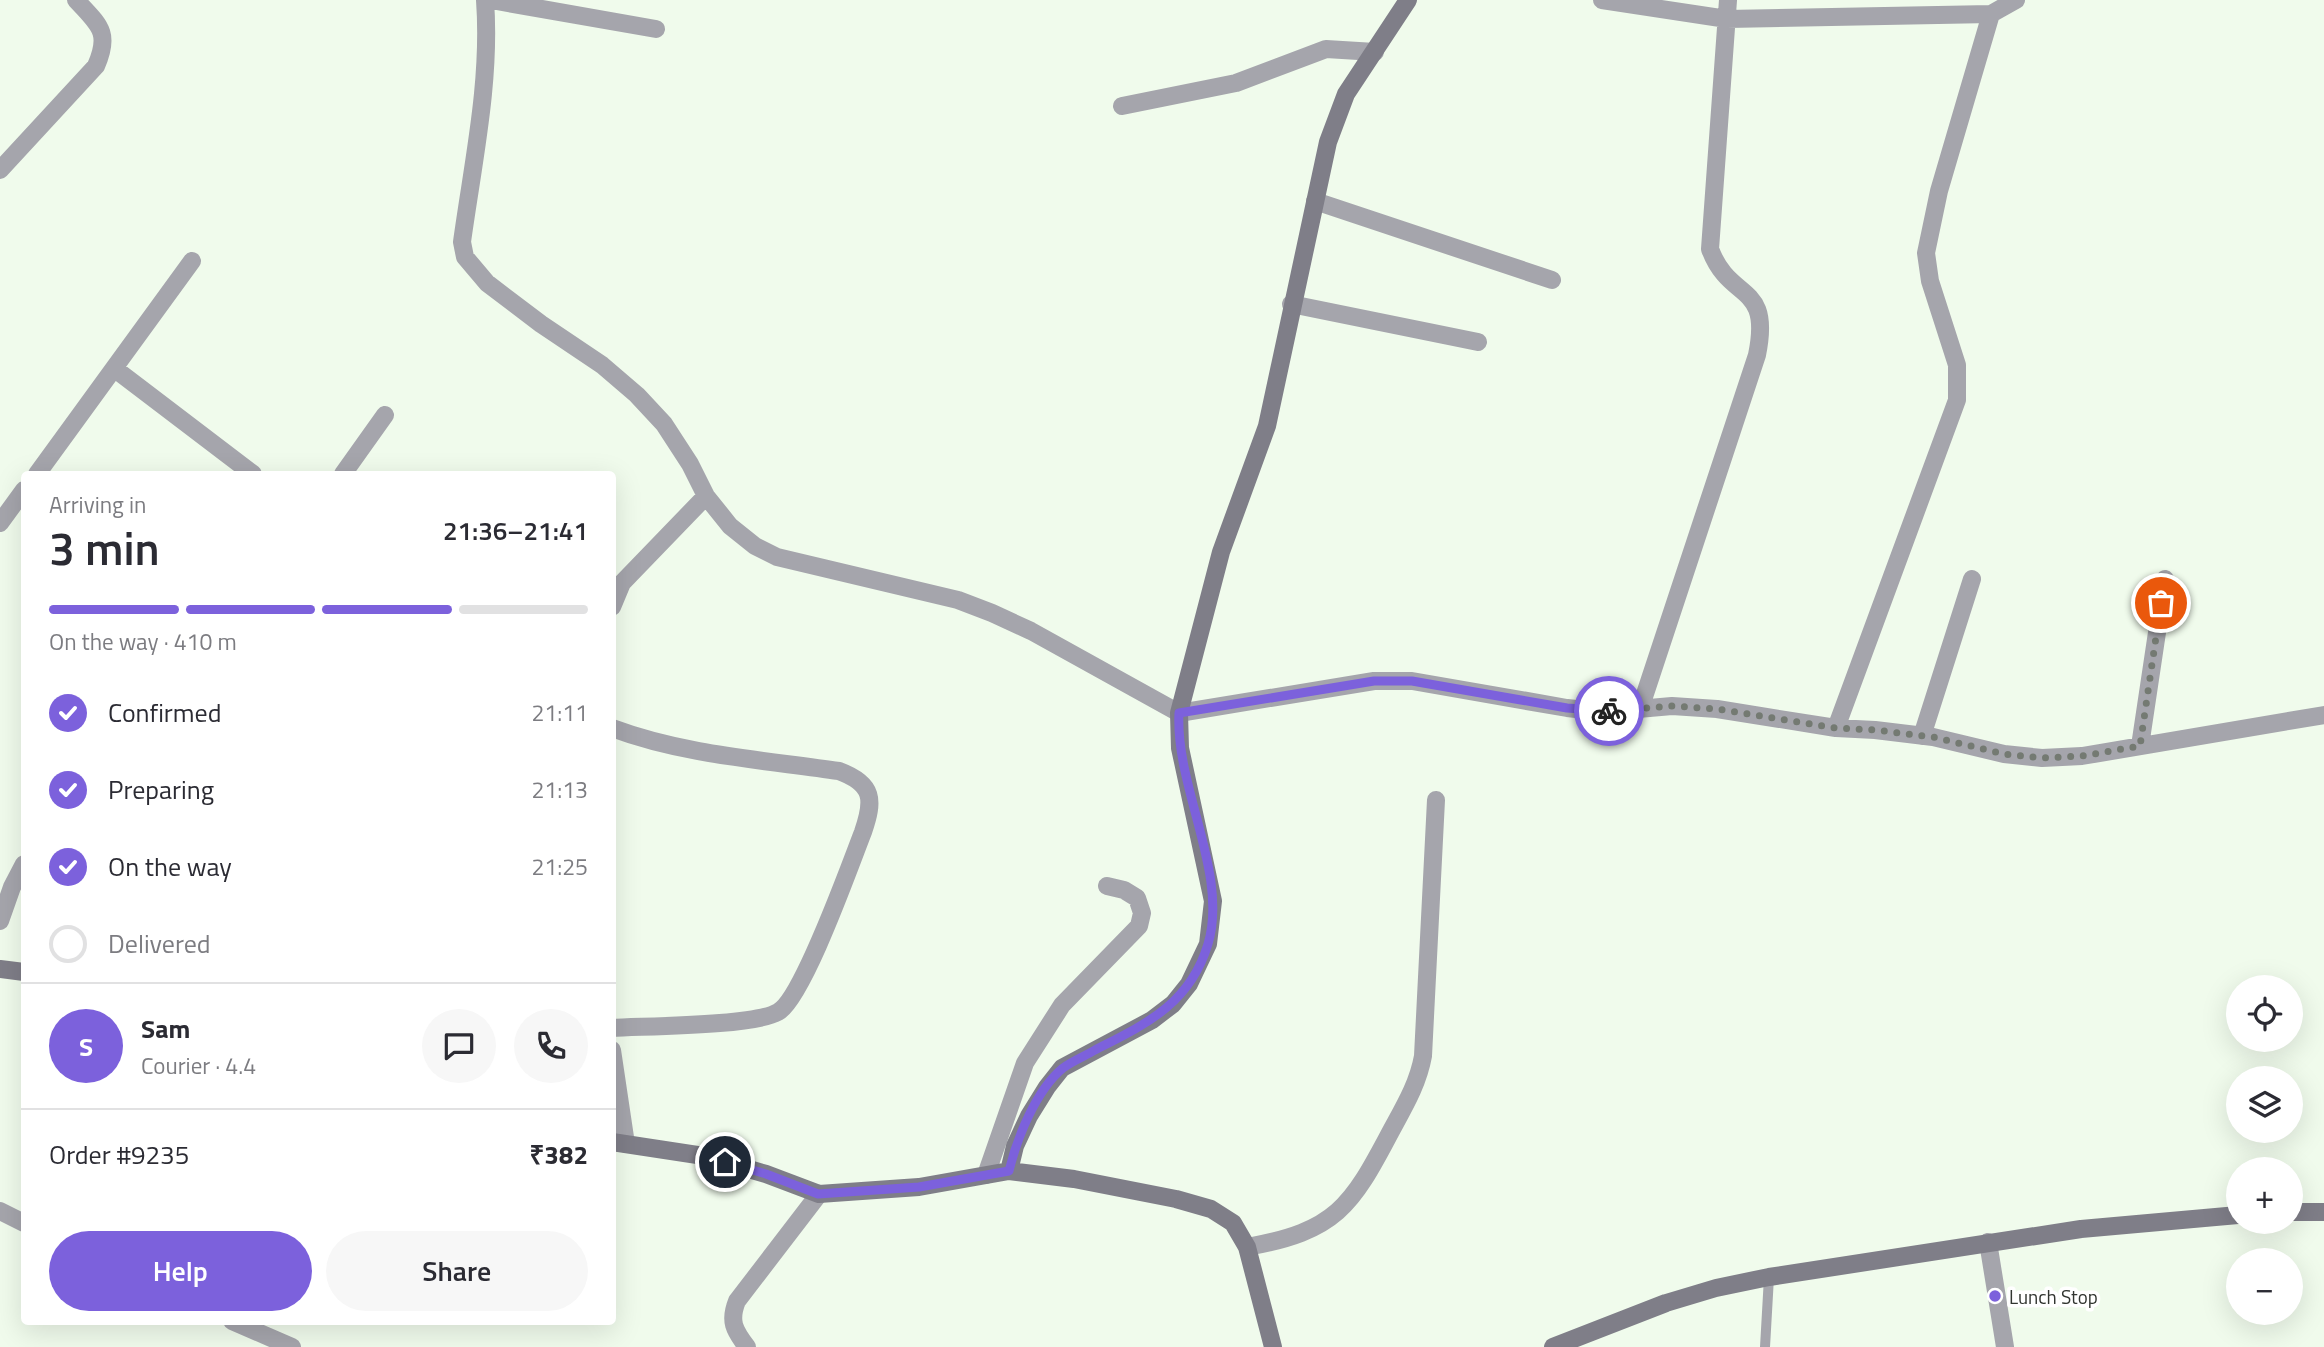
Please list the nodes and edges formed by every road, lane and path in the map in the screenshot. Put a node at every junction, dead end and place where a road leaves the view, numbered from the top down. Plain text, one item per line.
1 (76, 0) edge
2 (485, 0) edge
3 (491, 0) edge
4 (1408, 0) edge
5 (1602, 0) edge
6 (1728, 0) edge
7 (2016, 0) edge
8 (1791, 9) edge
9 (1991, 14) junction
10 (1727, 19) junction
11 (656, 29) dead end
12 (1375, 52) junction
13 (1122, 106) dead end
14 (0, 170) edge
15 (1315, 201) junction
16 (192, 261) dead end
17 (1552, 280) dead end
18 (1291, 304) junction
19 (1478, 342) dead end
20 (115, 369) junction
21 (385, 415) dead end
22 (39, 471) edge
23 (249, 471) edge
24 (345, 471) edge
25 (21, 495) edge
26 (705, 496) junction
27 (0, 523) edge
28 (1972, 579) dead end
29 (2165, 579) dead end
30 (616, 597) edge
31 (1640, 709) junction
32 (1179, 713) junction
33 (2324, 715) edge
34 (1836, 728) junction
35 (616, 729) edge
36 (1923, 736) junction
37 (2140, 746) junction
38 (1436, 800) dead end
39 (21, 870) edge
40 (1107, 886) dead end
41 (0, 921) edge
42 (0, 967) edge
43 (21, 971) edge
44 (616, 1028) edge
45 (616, 1103) edge
46 (619, 1143) edge
47 (1009, 1171) junction
48 (986, 1175) junction
49 (818, 1194) junction
50 (0, 1211) edge
51 (2303, 1212) edge
52 (2324, 1212) edge
53 (2226, 1215) edge
54 (21, 1222) edge
55 (1988, 1242) junction
56 (1248, 1247) junction
57 (1769, 1276) junction
58 (241, 1325) edge
59 (292, 1347) edge
60 (747, 1347) edge
61 (1273, 1347) edge
62 (1553, 1347) edge
63 (1766, 1347) edge
64 (2005, 1347) edge

1 - 14 street
2 - 26 street
3 - 11 street
4 - 12 street
5 - 10 street
6 - 10 street
7 - 9 street
8 - 9 street
8 - 10 street
9 - 34 street
10 - 31 street
12 - 13 street
12 - 15 street
15 - 17 street
15 - 18 street
16 - 20 street
18 - 19 street
18 - 32 street
20 - 22 street
20 - 23 street
21 - 24 street
25 - 27 street
26 - 30 street
26 - 32 street
28 - 36 street
29 - 37 street
31 - 32 street
31 - 34 street
32 - 47 street
33 - 37 street
34 - 36 street
35 - 44 street
36 - 37 street
38 - 56 street
39 - 41 street
40 - 48 street
42 - 43 street
45 - 46 street
46 - 49 street
47 - 48 street
47 - 56 street
48 - 49 street
49 - 60 street
50 - 54 street
51 - 52 street
53 - 55 street
55 - 57 street
55 - 64 street
56 - 61 street
57 - 62 street
57 - 63 lane
58 - 59 street

